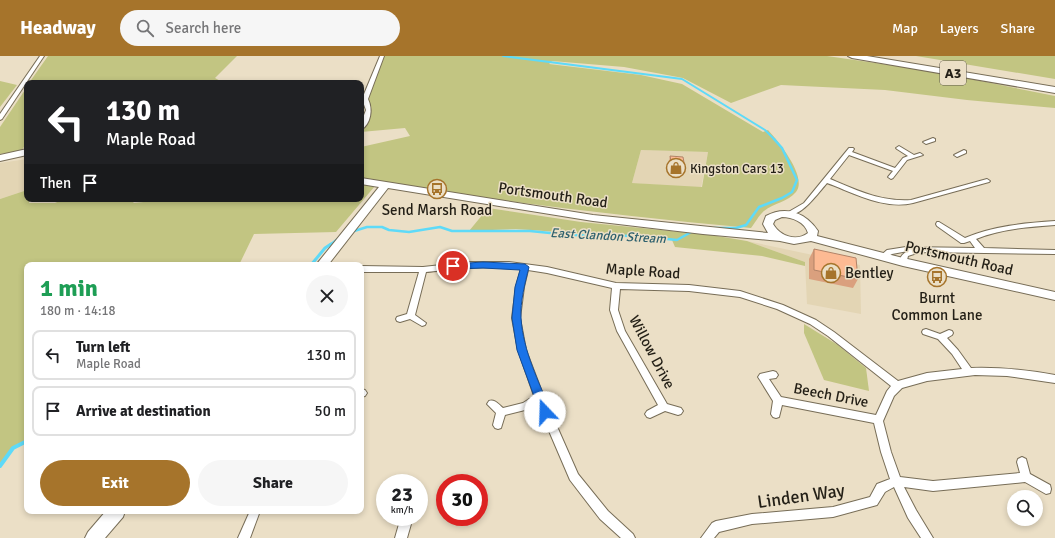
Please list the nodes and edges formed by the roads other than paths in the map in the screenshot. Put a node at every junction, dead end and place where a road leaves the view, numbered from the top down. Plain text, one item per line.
1 (42, 56) edge
2 (382, 56) edge
3 (852, 56) edge
4 (882, 56) edge
5 (25, 80) edge
6 (24, 81) edge
7 (1055, 85) edge
8 (1055, 90) edge
9 (2, 112) edge
10 (0, 118) edge
11 (364, 123) edge
12 (899, 148) dead end
13 (964, 152) dead end
14 (24, 153) edge
15 (920, 154) dead end
16 (957, 154) dead end
17 (912, 156) junction
18 (0, 158) edge
19 (896, 170) junction
20 (891, 177) dead end
21 (826, 180) junction
22 (987, 181) dead end
23 (364, 182) edge
24 (385, 185) junction
25 (804, 205) junction
26 (788, 214) junction
27 (800, 217) junction
28 (1055, 223) edge
29 (768, 224) junction
30 (939, 224) dead end
31 (810, 232) junction
32 (740, 235) junction
33 (781, 238) junction
34 (971, 238) junction
35 (923, 250) junction
36 (982, 251) junction
37 (1055, 252) edge
38 (883, 257) junction
39 (324, 262) edge
40 (903, 262) junction
41 (525, 267) junction
42 (364, 269) edge
43 (423, 270) junction
44 (616, 286) junction
45 (1055, 296) edge
46 (411, 316) junction
47 (400, 319) dead end
48 (422, 323) dead end
49 (926, 332) dead end
50 (968, 371) junction
51 (773, 374) dead end
52 (1055, 379) edge
53 (898, 386) junction
54 (539, 398) junction
55 (778, 400) junction
56 (492, 404) dead end
57 (664, 407) junction
58 (678, 411) dead end
59 (501, 412) junction
60 (650, 414) dead end
61 (776, 414) dead end
62 (878, 420) junction
63 (498, 425) dead end
64 (1022, 462) dead end
65 (1026, 477) junction
66 (896, 481) junction
67 (1046, 489) dead end
68 (115, 514) edge
69 (254, 514) edge
70 (404, 526) edge
71 (94, 538) edge
72 (244, 538) edge
73 (401, 538) edge
74 (629, 538) edge
75 (707, 538) edge
76 (927, 538) edge

1 - 5 street
2 - 11 street
3 - 8 highway, A3
4 - 7 highway, A3
6 - 9 street
9 - 10 street
12 - 17 street
13 - 16 street
14 - 18 main road
15 - 17 street
17 - 19 street
19 - 20 street
19 - 21 street
21 - 22 street
21 - 25 street
23 - 24 main road, Portsmouth Road
24 - 32 main road, Portsmouth Road
24 - 39 main road
25 - 26 street
25 - 27 street
26 - 27 main road, Portsmouth Road
26 - 29 main road, Portsmouth Road
27 - 31 main road, Portsmouth Road
28 - 34 street
29 - 32 main road, Portsmouth Road
29 - 33 main road
30 - 34 street
31 - 33 main road, Portsmouth Road
31 - 38 main road, Portsmouth Road
32 - 33 main road, Portsmouth Road
34 - 36 street
35 - 36 street
35 - 38 street
35 - 40 street
36 - 37 street
38 - 40 main road, Portsmouth Road
40 - 45 main road, Portsmouth Road
41 - 43 street, Maple Road
41 - 44 street, Maple Road
41 - 54 street
42 - 43 street, Maple Road
43 - 46 street
44 - 53 street, Maple Road
44 - 57 street, Willow Drive
46 - 47 street
46 - 48 street
49 - 50 street
50 - 52 street
50 - 53 street
51 - 55 street, Beech Drive
53 - 62 street
54 - 59 street
54 - 74 street
55 - 61 street, Beech Drive
55 - 62 street, Beech Drive
56 - 59 street
57 - 58 street, Willow Drive
57 - 60 street, Willow Drive
59 - 63 street
62 - 66 street
64 - 65 street
65 - 66 street
65 - 67 street
66 - 75 street, Linden Way
66 - 76 street
68 - 71 main road
69 - 72 street
70 - 73 street

